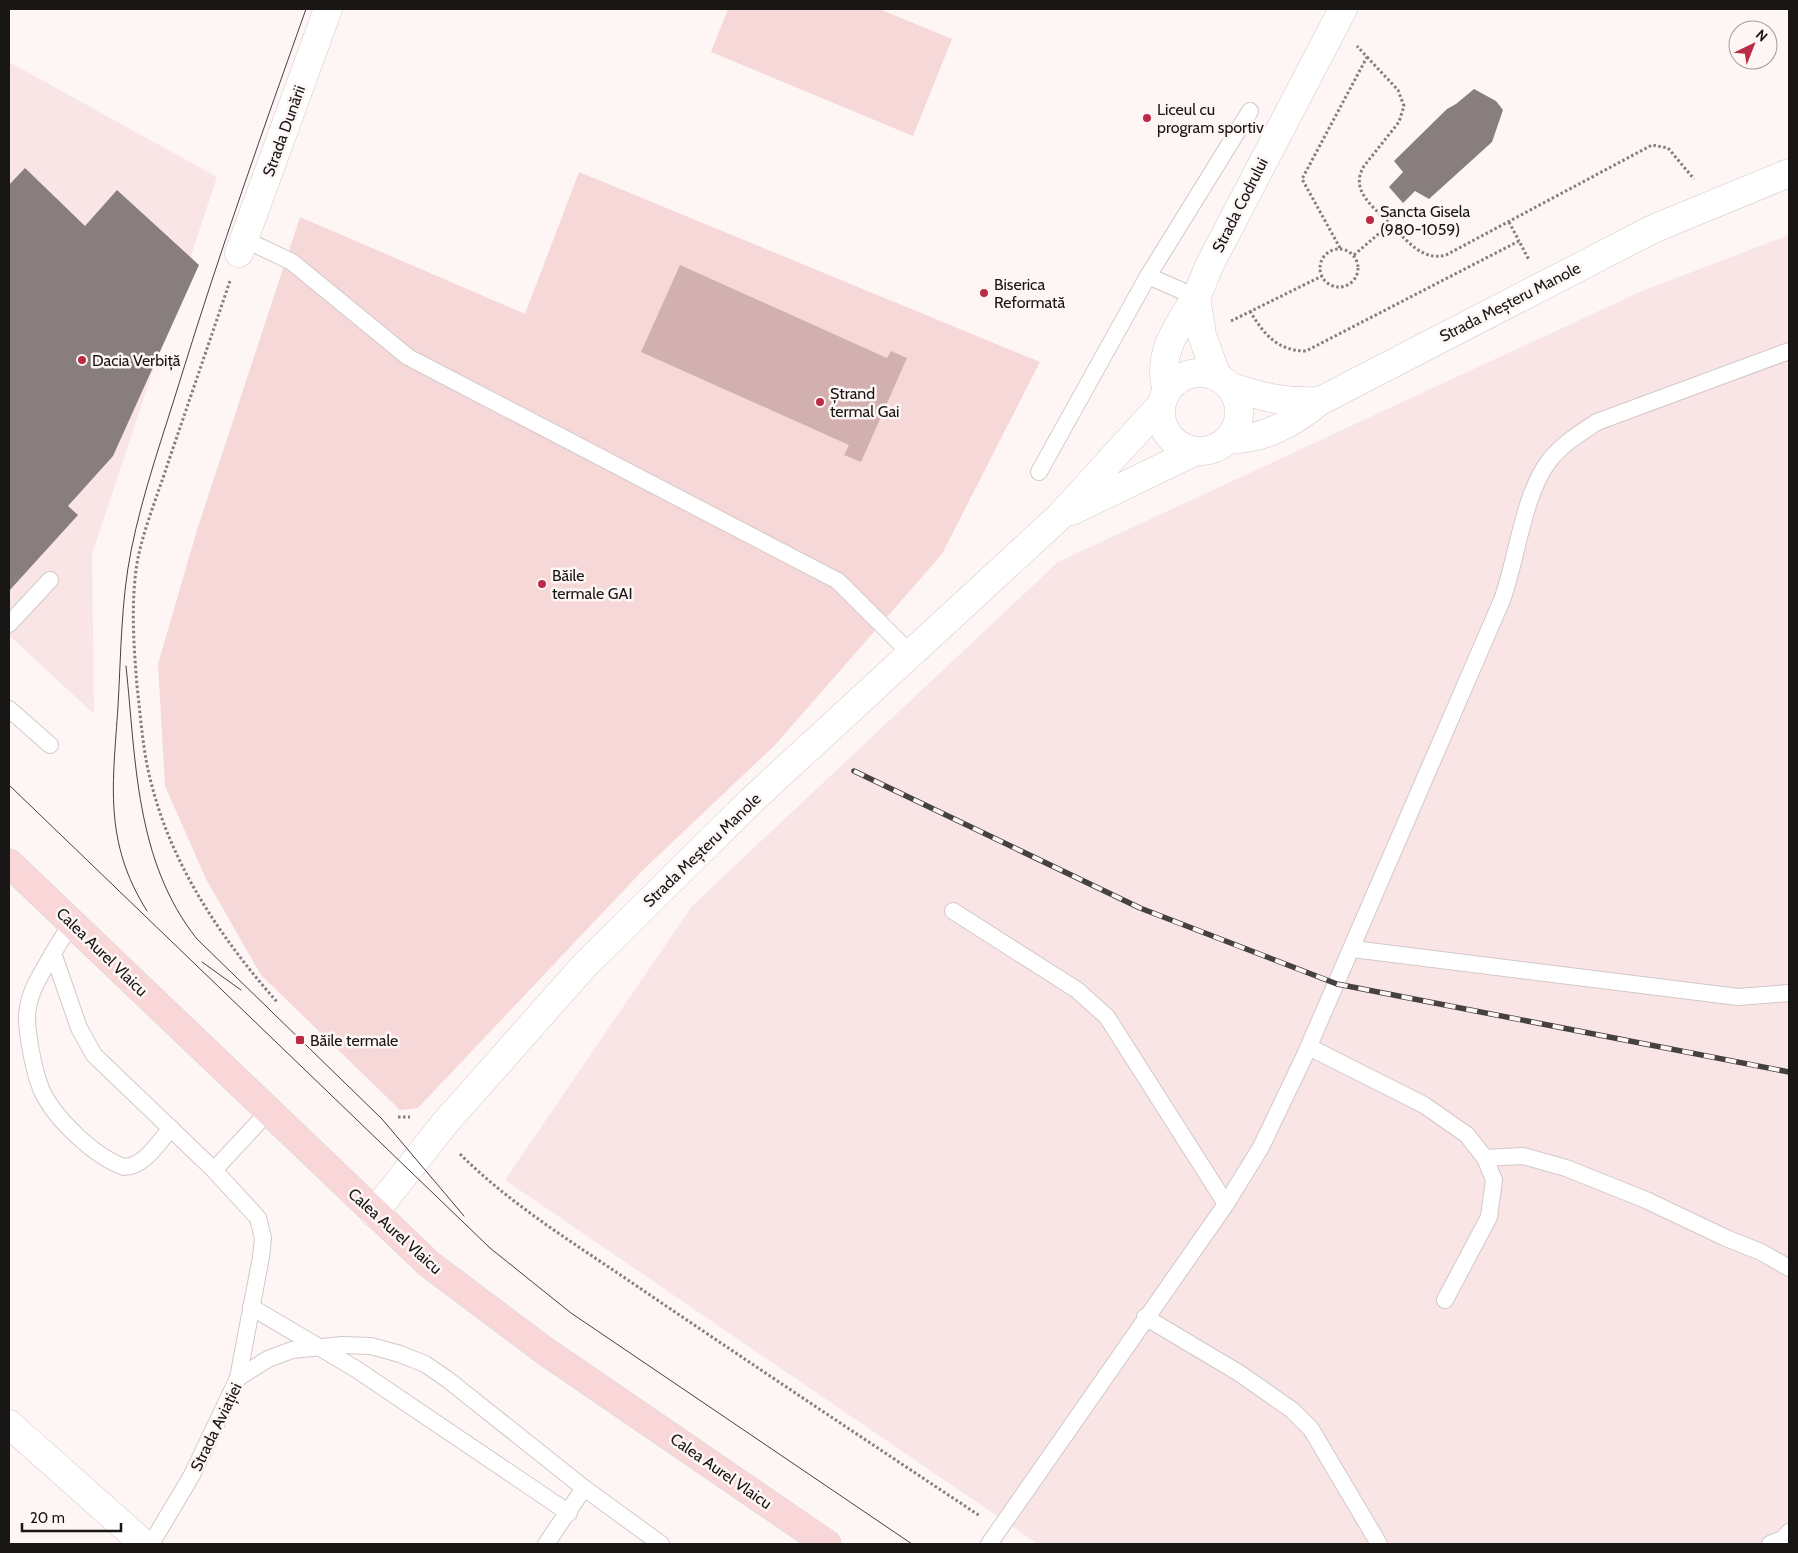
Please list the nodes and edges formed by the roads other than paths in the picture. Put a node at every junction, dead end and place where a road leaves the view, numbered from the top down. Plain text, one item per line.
1 (328, 9) edge
2 (1340, 14) edge
3 (1250, 111) dead end
4 (1789, 173) edge
5 (242, 246) joint
6 (1148, 276) junction
7 (1196, 297) junction
8 (1789, 351) edge
9 (1223, 382) junction
10 (1164, 398) junction
11 (1320, 401) junction
12 (1228, 439) junction
13 (1196, 451) junction
14 (1039, 472) dead end
15 (1060, 517) junction
16 (50, 580) dead end
17 (9, 624) edge
18 (910, 653) junction
19 (9, 709) edge
20 (50, 745) dead end
21 (9, 863) edge
22 (953, 910) dead end
23 (72, 922) junction
24 (1352, 949) junction
25 (53, 953) junction
26 (1789, 993) edge
27 (1309, 1047) junction
28 (268, 1112) junction
29 (171, 1128) junction
30 (1485, 1158) junction
31 (214, 1170) junction
32 (1226, 1204) junction
33 (374, 1213) junction
34 (1789, 1268) edge
35 (1444, 1300) dead end
36 (251, 1307) junction
37 (1145, 1318) junction
38 (320, 1347) junction
39 (238, 1378) junction
40 (9, 1424) edge
41 (584, 1488) junction
42 (568, 1513) junction
43 (1789, 1532) edge
44 (144, 1544) edge
45 (151, 1544) edge
46 (546, 1544) edge
47 (661, 1544) edge
48 (827, 1544) edge
49 (989, 1544) edge
50 (1379, 1544) edge
51 (1770, 1544) edge

1 - 5 street, Strada Dunării
2 - 7 street, Strada Codrului
3 - 6 lane
4 - 11 street, Strada Meșteru Manole
5 - 18 lane
6 - 7 lane
6 - 14 lane
7 - 9 street
7 - 10 street, Strada Codrului
8 - 24 lane
9 - 10 street
9 - 11 street, Strada Meșteru Manole
9 - 12 street
10 - 13 street
10 - 15 street
11 - 12 street
12 - 13 street
13 - 15 street
15 - 18 street, Strada Meșteru Manole
16 - 17 lane
18 - 33 street, Strada Meșteru Manole
19 - 20 lane
21 - 23 main road, Calea Aurel Vlaicu
22 - 32 lane
23 - 25 lane
23 - 28 main road, Calea Aurel Vlaicu
24 - 26 lane
24 - 27 lane
25 - 29 lane
25 - 29 lane
27 - 30 lane
27 - 32 lane
28 - 31 lane
28 - 33 main road, Calea Aurel Vlaicu
29 - 31 lane
30 - 34 lane
30 - 35 lane
31 - 36 lane
32 - 37 lane
33 - 48 main road, Calea Aurel Vlaicu
36 - 38 lane
36 - 39 lane
37 - 49 lane
37 - 50 lane
38 - 39 lane, Strada Aviației
38 - 41 lane, Strada Aviației
38 - 42 lane
39 - 45 lane, Strada Aviației
40 - 44 street
41 - 42 lane
41 - 47 lane, Strada Aviației
42 - 46 lane
43 - 51 lane

